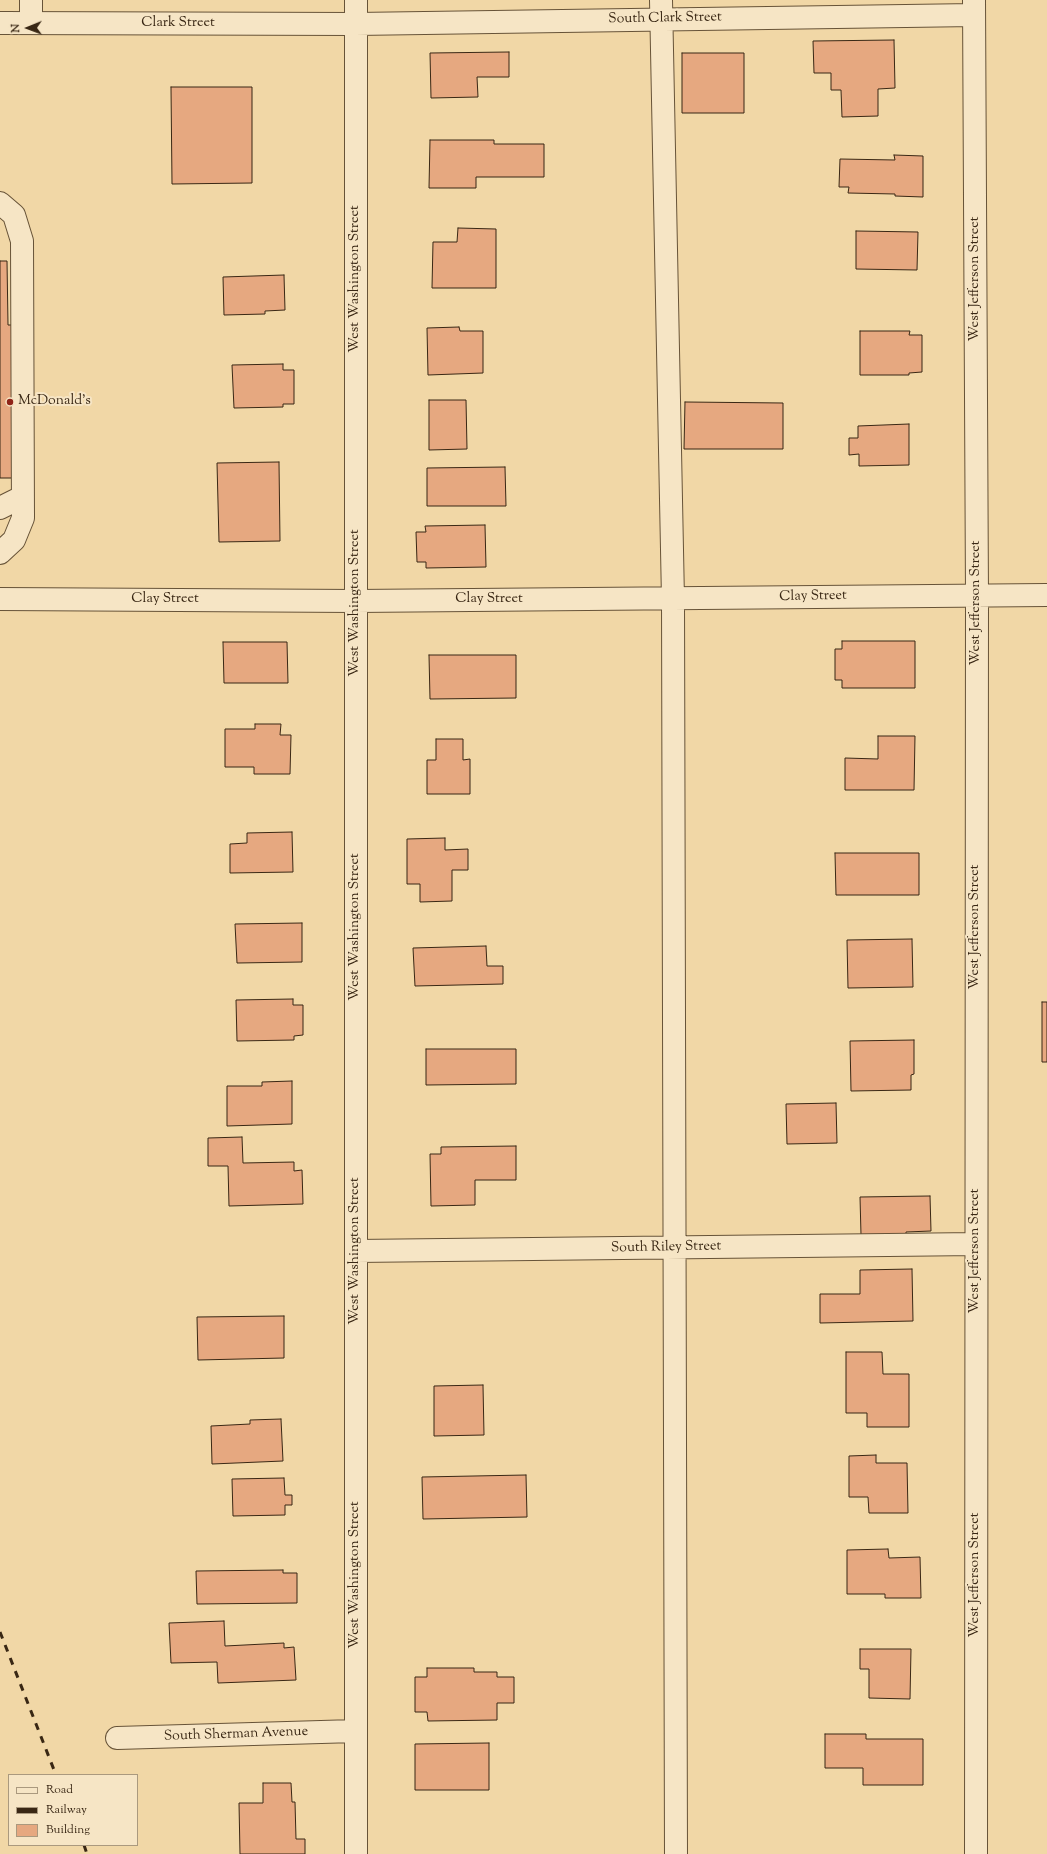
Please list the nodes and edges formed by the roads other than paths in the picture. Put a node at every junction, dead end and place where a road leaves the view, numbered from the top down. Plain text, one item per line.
1 (31, 0) edge
2 (356, 0) edge
3 (974, 8) edge
4 (662, 9) edge
5 (0, 23) edge
6 (31, 23) junction
7 (356, 24) junction
8 (0, 203) edge
9 (22, 497) junction
10 (0, 508) edge
11 (0, 553) edge
12 (977, 595) junction
13 (1047, 595) edge
14 (0, 599) edge
15 (673, 599) junction
16 (356, 601) junction
17 (976, 1244) junction
18 (675, 1248) junction
19 (356, 1251) junction
20 (356, 1731) junction
21 (117, 1738) dead end
22 (356, 1854) edge
23 (676, 1854) edge
24 (976, 1854) edge

1 - 6 street
2 - 7 street, West Washington Street
3 - 4 street, South Clark Street
3 - 12 street, West Jefferson Street
4 - 7 street, South Clark Street
4 - 15 street
5 - 6 street, Clark Street
6 - 7 street, Clark Street
7 - 16 street, West Washington Street
8 - 9 street
9 - 10 street
9 - 11 street
12 - 13 street, Clay Street
12 - 15 street, Clay Street
12 - 17 street, West Jefferson Street
14 - 16 street, Clay Street
15 - 16 street, Clay Street
15 - 18 street
16 - 19 street, West Washington Street
17 - 18 street, South Riley Street
17 - 24 street, West Jefferson Street
18 - 19 street, South Riley Street
18 - 23 street
19 - 20 street, West Washington Street
20 - 21 street, South Sherman Avenue
20 - 22 street, West Washington Street

